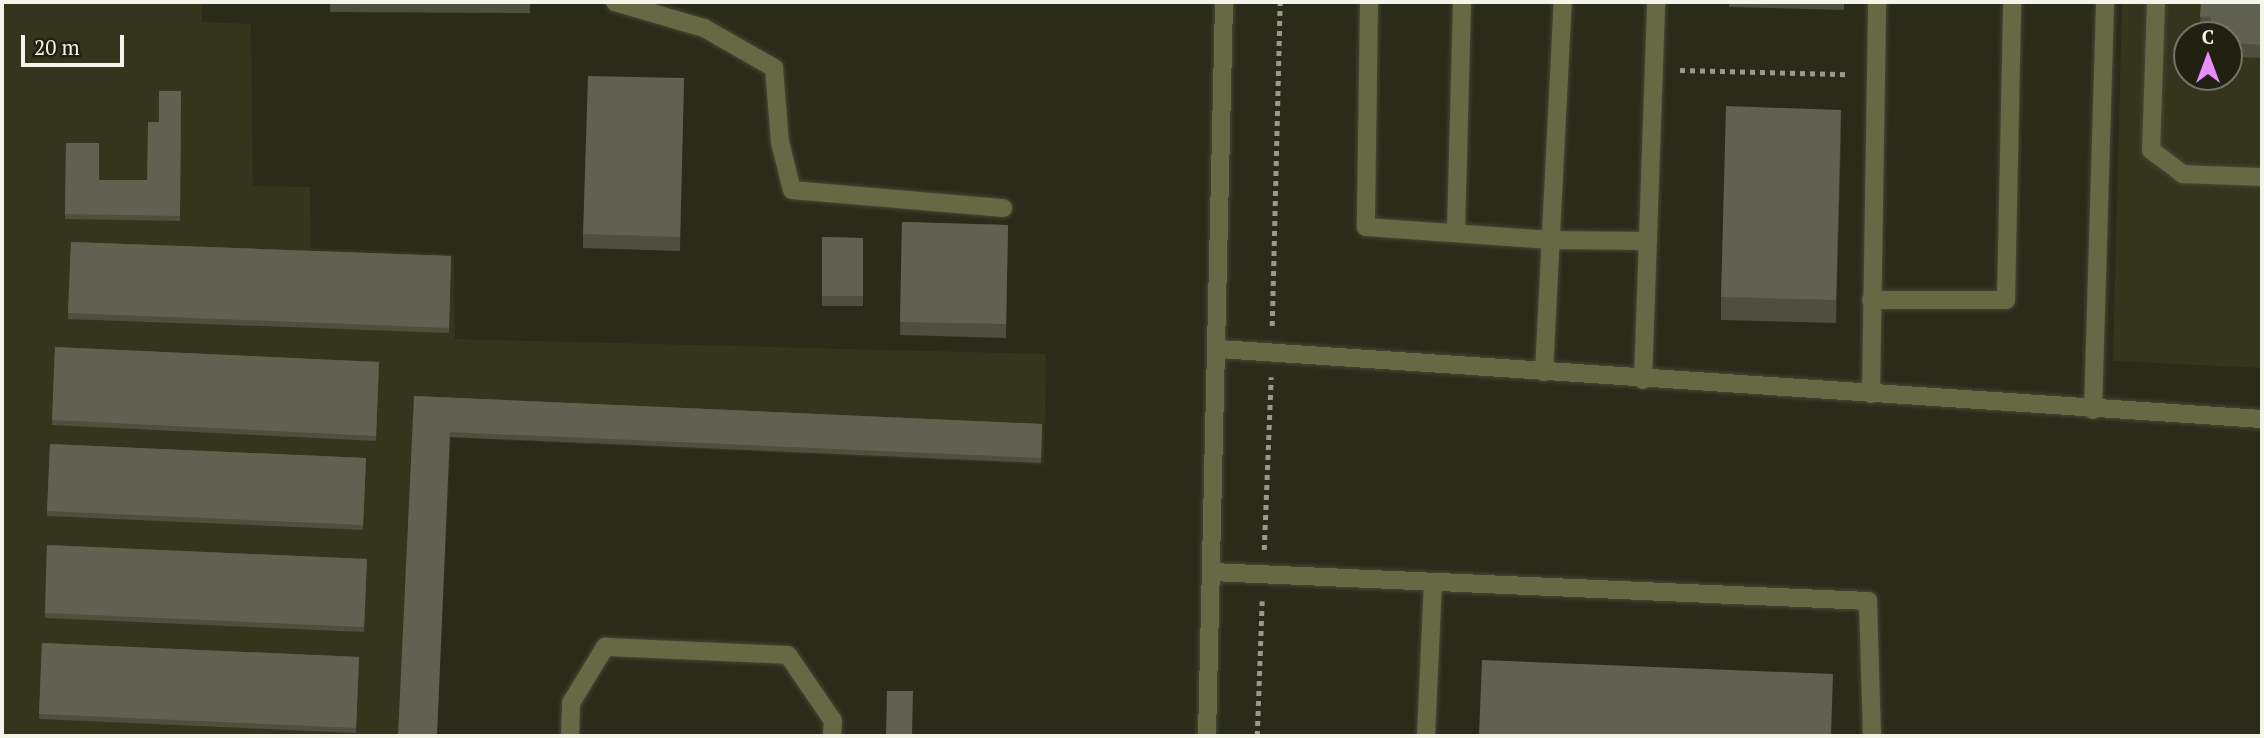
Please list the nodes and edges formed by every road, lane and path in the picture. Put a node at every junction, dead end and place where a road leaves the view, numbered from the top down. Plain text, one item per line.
1 (615, 2) edge
2 (1224, 2) edge
3 (1369, 2) edge
4 (1462, 2) edge
5 (1563, 2) edge
6 (1656, 2) edge
7 (1877, 2) edge
8 (2012, 2) edge
9 (2105, 2) edge
10 (2156, 2) edge
11 (1654, 69) junction
12 (1875, 75) junction
13 (2262, 177) edge
14 (1003, 208) dead end
15 (1456, 231) junction
16 (1551, 240) junction
17 (1648, 241) junction
18 (1871, 300) junction
19 (1219, 349) junction
20 (1545, 372) junction
21 (1643, 380) junction
22 (1871, 394) junction
23 (2093, 410) junction
24 (2262, 419) edge
25 (1212, 572) junction
26 (1433, 583) junction
27 (570, 736) edge
28 (832, 736) edge
29 (1207, 736) edge
30 (1426, 736) edge
31 (1872, 736) edge

1 - 14 street
2 - 19 street
3 - 15 street
4 - 15 street
5 - 16 street
6 - 11 street
7 - 12 street
8 - 18 street
9 - 23 street
10 - 13 street
11 - 12 path
11 - 17 street
12 - 18 street
15 - 16 street
16 - 17 street
16 - 20 street
17 - 21 street
18 - 22 street
19 - 20 street
19 - 25 street
20 - 21 street
21 - 22 street
22 - 23 street
23 - 24 street
25 - 26 street
25 - 29 street
26 - 30 street
26 - 31 street
27 - 28 street

